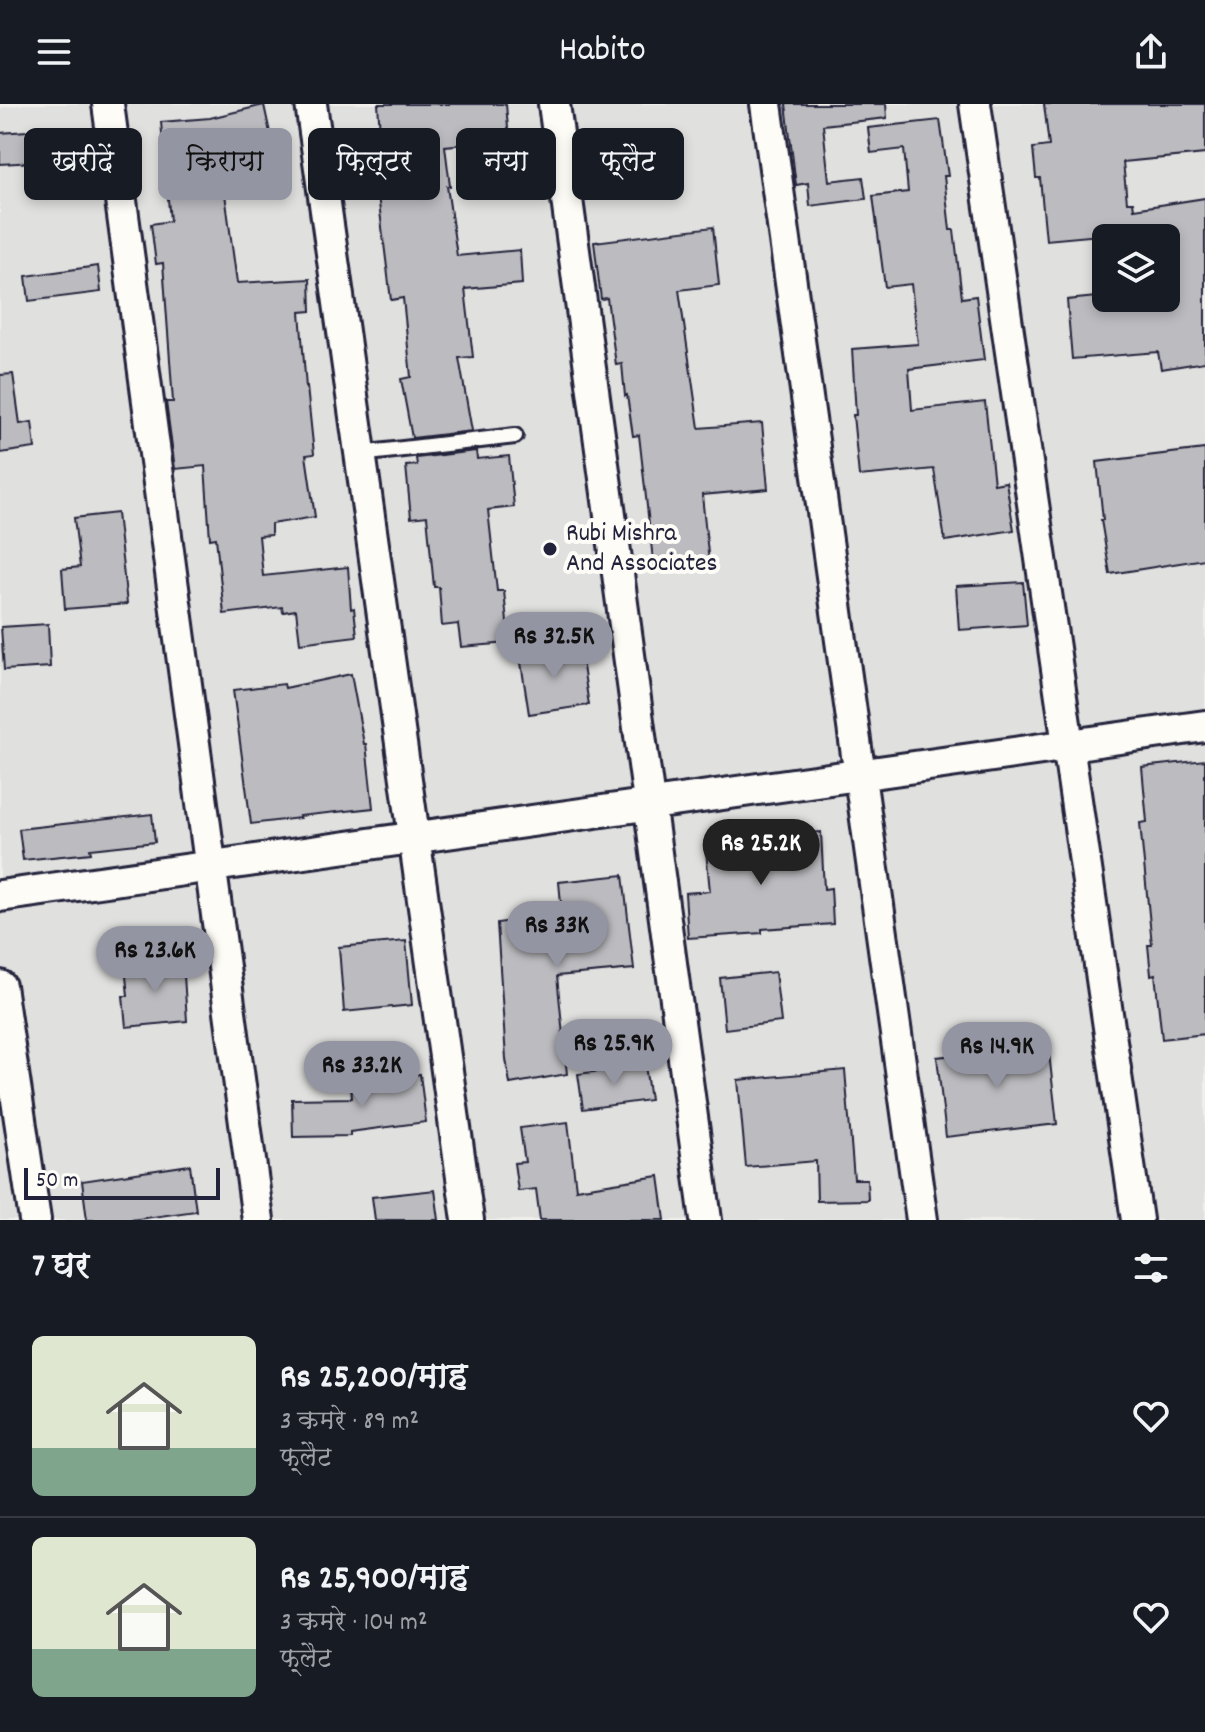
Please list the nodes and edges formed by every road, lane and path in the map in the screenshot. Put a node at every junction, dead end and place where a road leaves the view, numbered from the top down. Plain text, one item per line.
1 (108, 104) edge
2 (311, 104) edge
3 (554, 104) edge
4 (766, 104) edge
5 (975, 104) edge
6 (515, 436) dead end
7 (360, 454) junction
8 (1205, 726) edge
9 (1068, 745) junction
10 (860, 775) junction
11 (650, 804) junction
12 (415, 838) junction
13 (210, 867) junction
14 (0, 896) edge
15 (0, 986) edge
16 (35, 1220) edge
17 (258, 1220) edge
18 (468, 1220) edge
19 (706, 1220) edge
20 (922, 1220) edge
21 (1137, 1220) edge

1 - 13 street
2 - 7 street
3 - 11 street
4 - 10 street
5 - 9 street
6 - 7 lane
7 - 12 street
8 - 9 street
9 - 10 street
9 - 21 street
10 - 11 street
10 - 20 street
11 - 12 street
11 - 19 street
12 - 13 street
12 - 18 street
13 - 14 street
13 - 17 street
15 - 16 street

